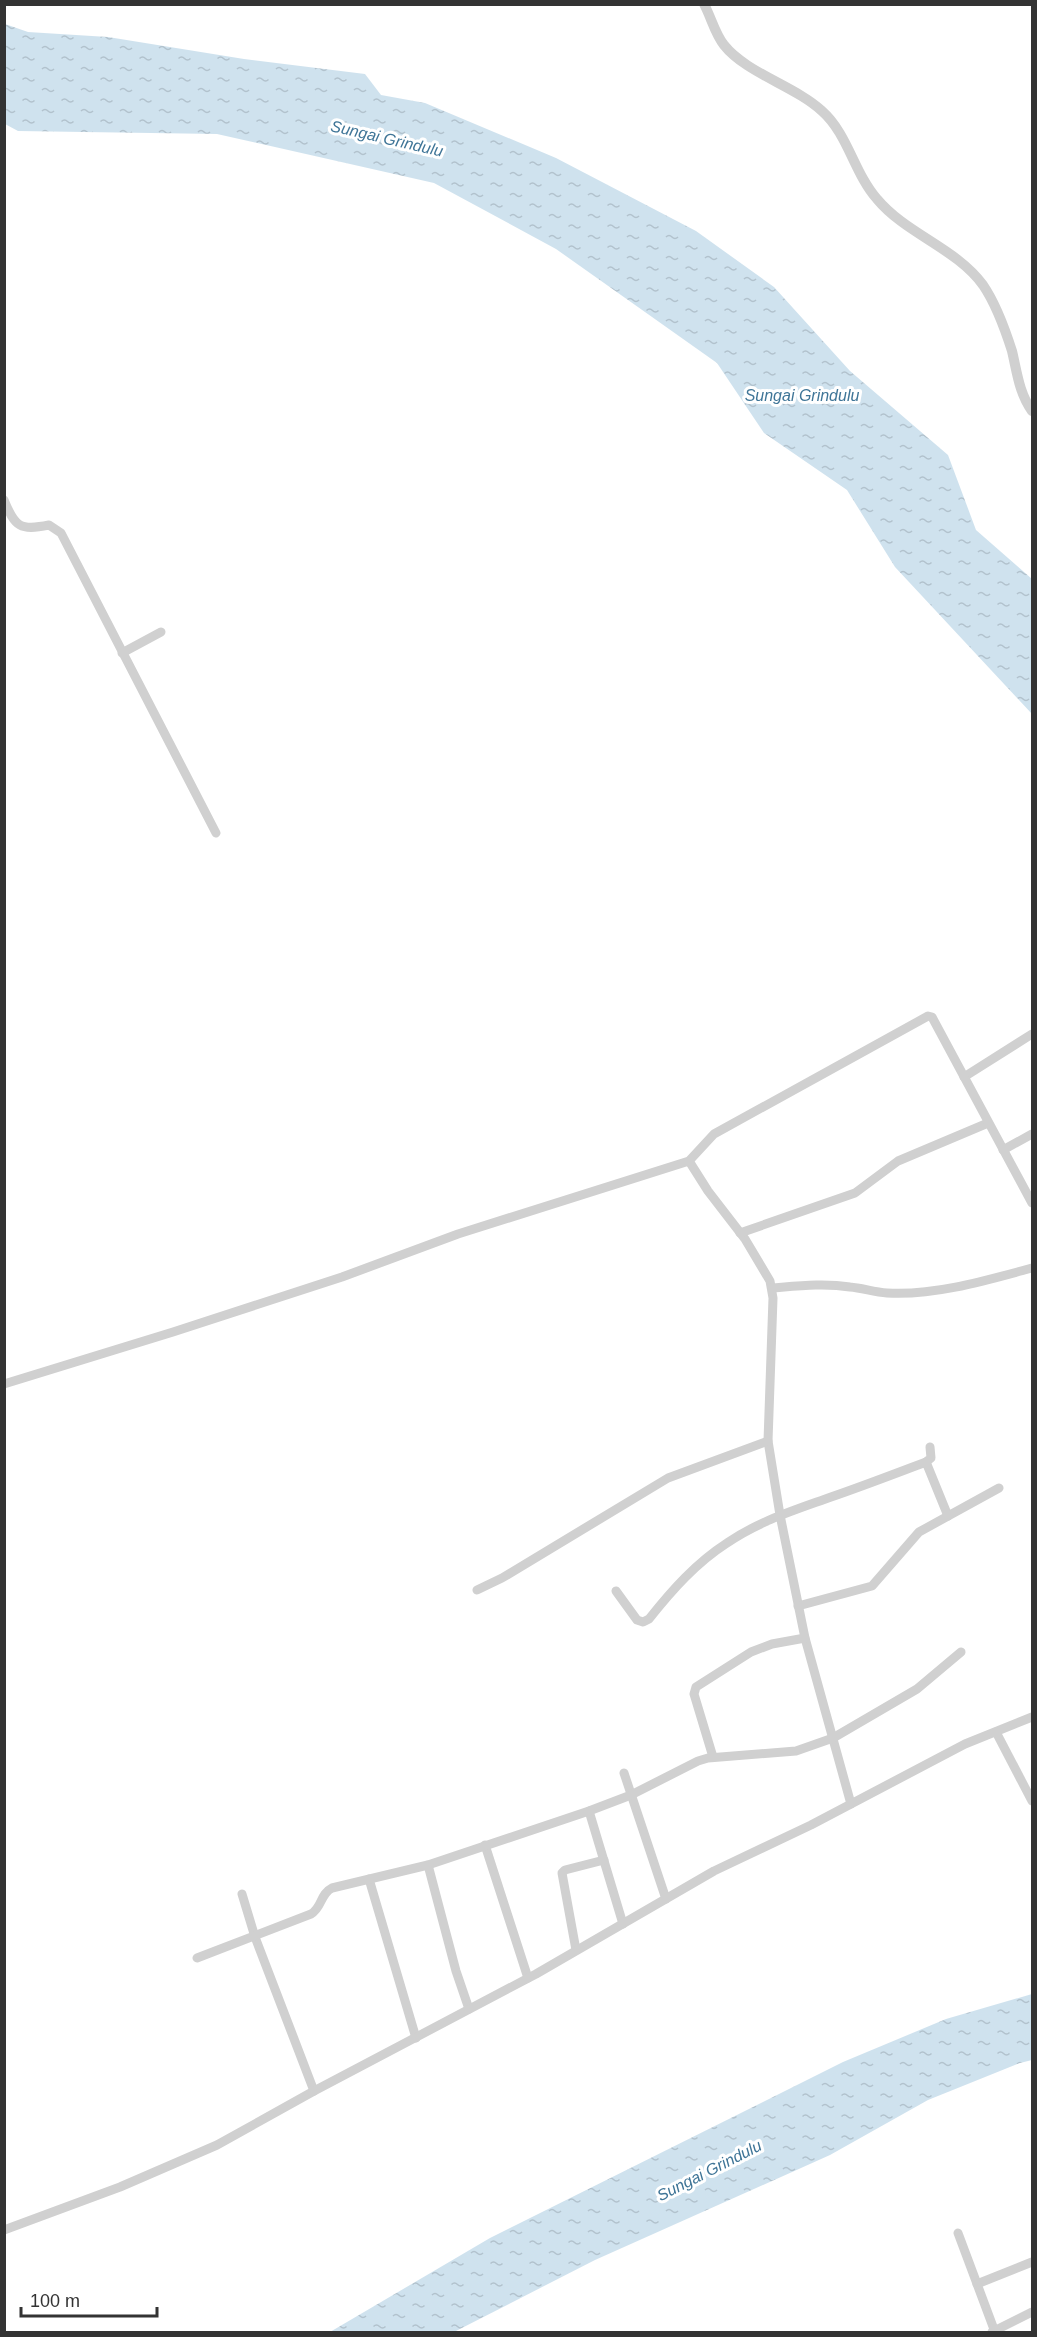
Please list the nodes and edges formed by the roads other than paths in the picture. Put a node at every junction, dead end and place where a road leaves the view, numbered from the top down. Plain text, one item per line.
1 (704, 4) edge
2 (1032, 411) edge
3 (4, 500) edge
4 (161, 632) dead end
5 (122, 652) junction
6 (216, 832) dead end
7 (1032, 1034) edge
8 (964, 1077) junction
9 (988, 1123) junction
10 (1032, 1134) edge
11 (1003, 1150) junction
12 (689, 1161) junction
13 (1032, 1203) edge
14 (740, 1233) junction
15 (1032, 1268) edge
16 (772, 1288) junction
17 (4, 1384) edge
18 (768, 1441) junction
19 (930, 1447) dead end
20 (926, 1462) junction
21 (999, 1488) dead end
22 (780, 1515) junction
23 (948, 1516) junction
24 (477, 1590) dead end
25 (616, 1591) dead end
26 (798, 1606) junction
27 (805, 1638) junction
28 (961, 1652) dead end
29 (1032, 1717) edge
30 (996, 1732) junction
31 (833, 1738) junction
32 (713, 1757) junction
33 (624, 1773) dead end
34 (631, 1795) junction
35 (1032, 1801) edge
36 (851, 1804) junction
37 (589, 1811) junction
38 (485, 1845) junction
39 (604, 1860) junction
40 (428, 1865) junction
41 (369, 1879) junction
42 (242, 1894) dead end
43 (666, 1899) junction
44 (623, 1924) junction
45 (255, 1937) junction
46 (576, 1950) junction
47 (197, 1958) dead end
48 (528, 1978) junction
49 (469, 2009) junction
50 (416, 2038) junction
51 (314, 2091) junction
52 (4, 2230) edge
53 (958, 2233) dead end
54 (1032, 2262) edge
55 (977, 2284) junction
56 (1032, 2312) edge
57 (994, 2332) edge

1 - 2 street
3 - 5 street
4 - 5 street
5 - 6 street
7 - 8 street
8 - 9 street
8 - 12 street
9 - 11 street
9 - 14 street
10 - 11 street
11 - 13 street
12 - 14 street
12 - 17 street
14 - 16 street
15 - 16 street
16 - 18 street
18 - 22 street
18 - 24 street
19 - 20 street
20 - 22 street
20 - 23 street
21 - 23 street
22 - 25 street
22 - 26 street
23 - 26 street
26 - 27 street
27 - 31 street
27 - 32 street
28 - 31 street
29 - 30 street
30 - 35 street
30 - 36 street
31 - 32 street
31 - 36 street
32 - 34 street
33 - 34 street
34 - 37 street
34 - 43 street
36 - 43 street
37 - 38 street
37 - 39 street
38 - 40 street
38 - 48 street
39 - 44 street
39 - 46 street
40 - 41 street
40 - 49 street
41 - 45 street
41 - 50 street
42 - 45 street
43 - 44 street
44 - 46 street
45 - 47 street
45 - 51 street
46 - 48 street
48 - 49 street
49 - 50 street
50 - 51 street
51 - 52 street
53 - 55 street
54 - 55 street
55 - 57 street
56 - 57 street

